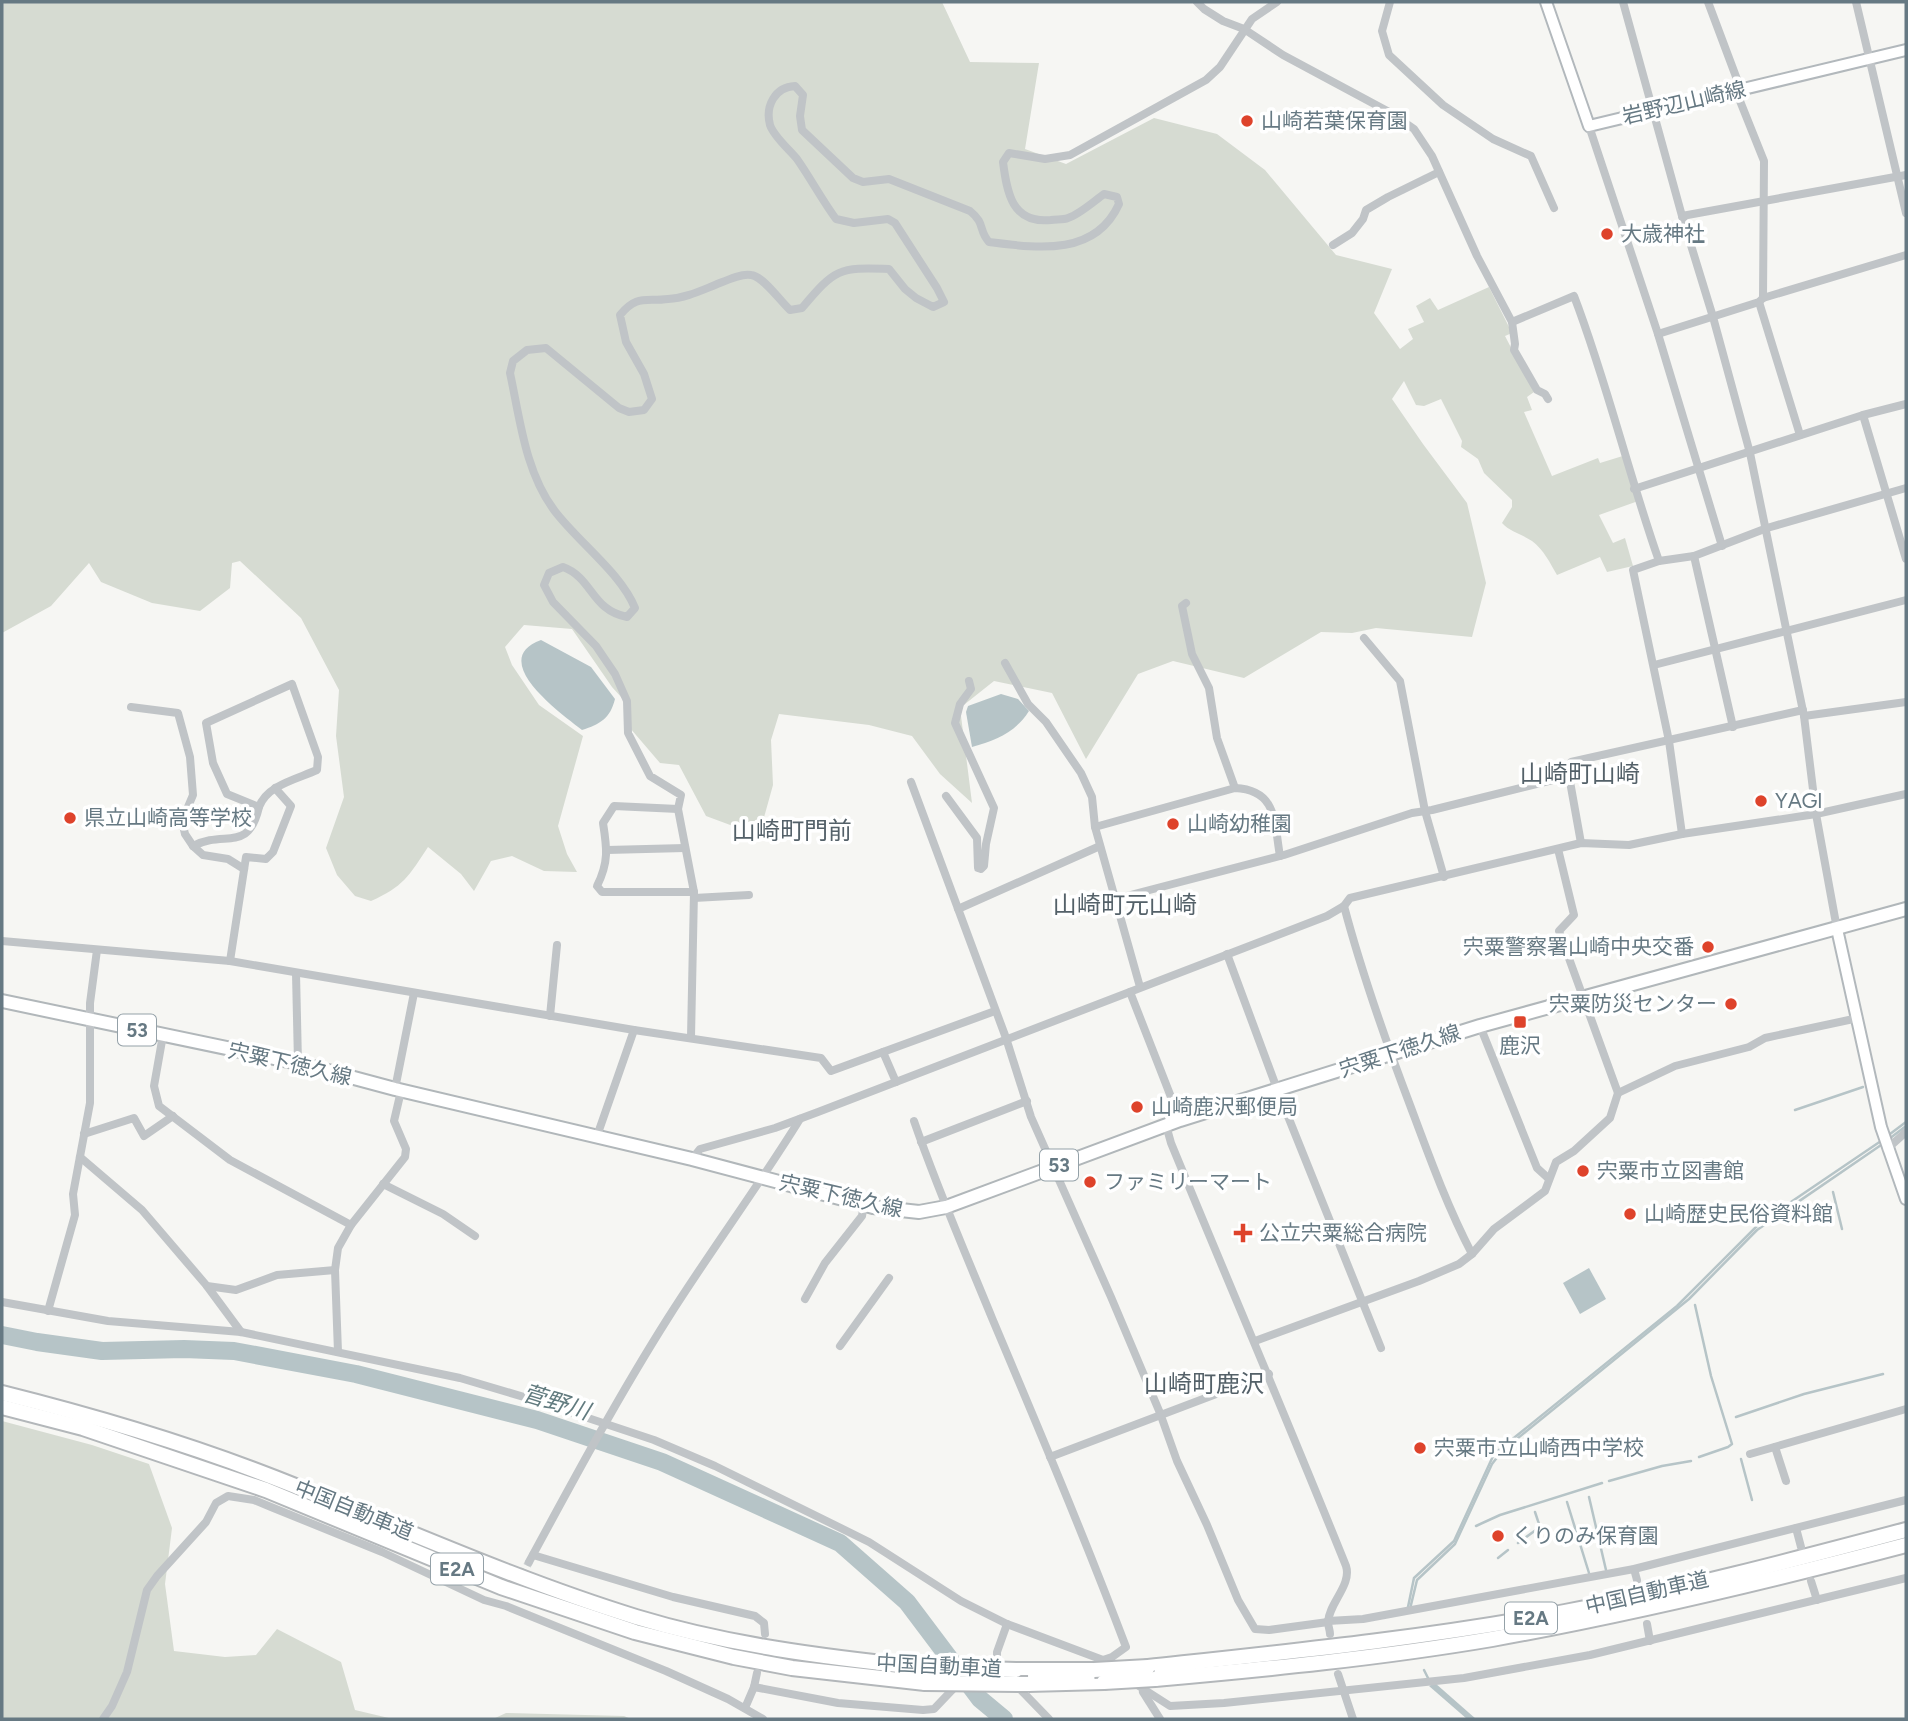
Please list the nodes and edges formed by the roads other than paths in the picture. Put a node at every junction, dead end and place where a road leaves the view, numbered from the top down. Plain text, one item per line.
1 (1197, 2) edge
2 (1277, 2) edge
3 (1390, 2) edge
4 (1546, 2) edge
5 (1623, 2) edge
6 (1708, 2) edge
7 (1856, 2) edge
8 (1244, 29) junction
9 (1906, 50) edge
10 (1870, 57) junction
11 (1739, 91) junction
12 (1653, 112) junction
13 (1589, 125) junction
14 (1440, 172) junction
15 (1902, 176) edge
16 (1764, 200) junction
17 (1554, 208) dead end
18 (1906, 213) edge
19 (1682, 216) junction
20 (1333, 245) dead end
21 (1906, 255) edge
22 (1761, 300) junction
23 (1713, 317) junction
24 (1511, 322) junction
25 (1658, 334) junction
26 (1548, 399) dead end
27 (1906, 404) edge
28 (1863, 415) junction
29 (1800, 435) junction
30 (1750, 453) junction
31 (1699, 470) junction
32 (1906, 488) edge
33 (1634, 489) junction
34 (1886, 494) junction
35 (1767, 528) junction
36 (1722, 546) junction
37 (1694, 556) junction
38 (1906, 559) edge
39 (1659, 561) junction
40 (1906, 600) edge
41 (1186, 603) dead end
42 (1787, 632) junction
43 (1363, 638) dead end
44 (1715, 651) junction
45 (1005, 663) dead end
46 (1654, 665) junction
47 (969, 681) dead end
48 (1906, 702) edge
49 (131, 707) dead end
50 (1804, 713) junction
51 (1733, 727) junction
52 (1669, 741) junction
53 (1569, 775) junction
54 (911, 782) dead end
55 (275, 788) junction
56 (1235, 788) junction
57 (1906, 794) edge
58 (946, 796) dead end
59 (259, 807) junction
60 (678, 809) junction
61 (1425, 811) junction
62 (1816, 814) junction
63 (1095, 827) junction
64 (1682, 834) junction
65 (1581, 843) junction
66 (193, 846) junction
67 (1100, 846) junction
68 (685, 848) junction
69 (1558, 849) junction
70 (607, 850) junction
71 (1280, 856) junction
72 (244, 869) junction
73 (1444, 877) junction
74 (694, 895) junction
75 (749, 895) dead end
76 (1115, 899) junction
77 (1344, 906) junction
78 (958, 909) junction
79 (1906, 909) edge
80 (1837, 929) junction
81 (2, 941) edge
82 (556, 945) dead end
83 (97, 950) junction
84 (1227, 954) junction
85 (230, 961) junction
86 (296, 973) junction
87 (1140, 987) junction
88 (1130, 992) junction
89 (414, 993) junction
90 (1582, 996) junction
91 (2, 1001) edge
92 (995, 1011) junction
93 (550, 1016) junction
94 (1858, 1018) junction
95 (89, 1020) junction
96 (1480, 1026) junction
97 (634, 1030) junction
98 (163, 1035) junction
99 (691, 1037) junction
100 (1006, 1038) junction
101 (883, 1052) junction
102 (1390, 1056) junction
103 (298, 1063) junction
104 (896, 1082) junction
105 (1277, 1089) junction
106 (398, 1090) junction
107 (1618, 1093) junction
108 (1027, 1101) junction
109 (173, 1116) junction
110 (800, 1119) junction
111 (1180, 1120) junction
112 (914, 1121) dead end
113 (1166, 1125) junction
114 (1906, 1132) edge
115 (84, 1134) junction
116 (597, 1136) junction
117 (921, 1142) junction
118 (1887, 1149) junction
119 (80, 1157) junction
120 (692, 1159) junction
121 (1055, 1166) junction
122 (763, 1178) junction
123 (1548, 1178) junction
124 (383, 1184) junction
125 (1906, 1199) edge
126 (864, 1204) junction
127 (946, 1207) junction
128 (351, 1224) junction
129 (475, 1236) dead end
130 (1472, 1255) junction
131 (335, 1270) junction
132 (889, 1278) dead end
133 (206, 1286) junction
134 (805, 1299) dead end
135 (2, 1302) edge
136 (1362, 1302) junction
137 (48, 1311) junction
138 (241, 1332) junction
139 (1255, 1341) junction
140 (840, 1346) dead end
141 (1381, 1348) dead end
142 (338, 1352) junction
143 (1269, 1374) junction
144 (2, 1393) edge
145 (2, 1408) edge
146 (1906, 1409) edge
147 (1160, 1413) junction
148 (604, 1424) junction
149 (1774, 1447) junction
150 (1750, 1454) dead end
151 (1049, 1457) junction
152 (1786, 1480) dead end
153 (1906, 1500) edge
154 (1796, 1528) junction
155 (1906, 1530) edge
156 (1906, 1545) edge
157 (1801, 1547) dead end
158 (1634, 1569) junction
159 (1906, 1578) edge
160 (1637, 1580) dead end
161 (1811, 1581) dead end
162 (1817, 1600) junction
163 (1328, 1622) junction
164 (1007, 1623) junction
165 (1647, 1624) dead end
166 (765, 1634) dead end
167 (1330, 1634) dead end
168 (1650, 1641) junction
169 (1098, 1665) junction
170 (757, 1673) dead end
171 (1151, 1673) junction
172 (1338, 1674) dead end
173 (754, 1687) junction
174 (954, 1688) dead end
175 (1142, 1689) junction
176 (1343, 1690) junction
177 (745, 1708) junction
178 (103, 1719) edge
179 (763, 1719) edge
180 (1049, 1719) edge
181 (1160, 1719) edge
182 (1353, 1719) edge

1 - 8 street
2 - 8 street
3 - 17 street
4 - 13 main road
5 - 12 street
6 - 11 street
7 - 10 street
8 - 14 street
8 - 60 street
9 - 10 main road, 岩野辺山崎線
10 - 11 main road, 岩野辺山崎線
10 - 15 street
11 - 12 main road, 岩野辺山崎線
11 - 16 street
12 - 13 main road, 岩野辺山崎線
12 - 19 street
13 - 25 street
14 - 20 street
14 - 24 street
15 - 16 street
15 - 18 street
16 - 19 street
16 - 22 street
19 - 23 street
21 - 22 street
22 - 23 street
22 - 29 street
23 - 25 street
23 - 30 street
24 - 26 street
24 - 33 street
25 - 31 street
27 - 28 street
28 - 29 street
28 - 34 street
29 - 30 street
30 - 31 street
30 - 35 street
31 - 33 street
31 - 36 street
32 - 34 street
33 - 39 street
34 - 35 street
34 - 38 street
35 - 36 street
35 - 42 street
36 - 37 street
37 - 39 street
37 - 44 street
39 - 46 street
40 - 42 street
41 - 56 street
42 - 44 street
42 - 50 street
43 - 61 street
44 - 46 street
44 - 51 street
45 - 63 street
46 - 52 street
47 - 58 street
48 - 50 street
49 - 66 street
50 - 51 street
50 - 62 street
51 - 52 street
52 - 53 street
52 - 64 street
53 - 61 street
53 - 65 street
54 - 78 street
55 - 59 street
55 - 59 street
55 - 72 street
56 - 63 street
56 - 71 street
57 - 62 street
59 - 66 street
60 - 68 street
60 - 70 street
61 - 71 street
61 - 73 street
62 - 64 street
62 - 80 street
63 - 67 street
64 - 65 street
65 - 69 street
66 - 72 street
67 - 76 street
67 - 78 street
68 - 70 street
68 - 74 street
69 - 73 street
69 - 90 street
70 - 74 street
71 - 76 street
72 - 85 street
73 - 77 street
74 - 75 street
74 - 99 street
76 - 87 street
77 - 84 street
77 - 102 street
78 - 92 street
79 - 80 main road, 宍粟下徳久線 / 53
80 - 90 main road, 宍粟下徳久線 / 53
80 - 94 main road
81 - 83 street
82 - 93 street
83 - 85 street
83 - 95 street
84 - 87 street
84 - 105 street
85 - 86 street
86 - 89 street
86 - 103 street
87 - 88 street
88 - 100 street
88 - 111 street
89 - 93 street
89 - 106 street
90 - 96 main road, 宍粟下徳久線 / 53
90 - 107 street
91 - 95 main road, 宍粟下徳久線 / 53
92 - 100 street
92 - 101 street
93 - 97 street
94 - 107 street
94 - 118 main road
95 - 98 main road, 宍粟下徳久線 / 53
95 - 115 street
96 - 102 main road, 宍粟下徳久線 / 53
96 - 123 street
97 - 99 street
97 - 116 street
98 - 103 main road, 宍粟下徳久線 / 53
98 - 109 street
99 - 101 street
100 - 104 street
100 - 108 street
101 - 104 street
102 - 105 main road, 宍粟下徳久線 / 53
102 - 130 street
103 - 106 main road, 宍粟下徳久線 / 53
104 - 110 street
105 - 111 main road, 宍粟下徳久線 / 53
105 - 136 street
106 - 116 main road, 宍粟下徳久線 / 53
106 - 124 street
107 - 123 street
108 - 117 street
108 - 121 street
109 - 115 street
109 - 128 street
110 - 120 street
110 - 122 street
111 - 113 main road, 宍粟下徳久線 / 53
112 - 117 street
113 - 121 main road, 宍粟下徳久線 / 53
113 - 139 street
114 - 118 street
115 - 119 street
116 - 120 main road, 宍粟下徳久線 / 53
117 - 127 street
118 - 125 main road
119 - 133 street
119 - 137 street
120 - 122 main road, 宍粟下徳久線 / 53
121 - 127 main road, 宍粟下徳久線 / 53
121 - 147 street
122 - 126 main road, 宍粟下徳久線 / 53
122 - 148 street
123 - 130 street
124 - 128 street
124 - 129 street
126 - 127 main road, 宍粟下徳久線 / 53
126 - 134 street
127 - 151 street
128 - 131 street
130 - 136 street
131 - 133 street
131 - 142 street
132 - 140 street
133 - 138 street
135 - 137 street
136 - 139 street
136 - 141 street
137 - 138 street
138 - 142 street
139 - 143 street
142 - 148 street
143 - 147 street
143 - 163 street
144 - 169 highway, 中国自動車道 / E2A, bridge
145 - 171 highway, 中国自動車道 / E2A, bridge
146 - 149 street
147 - 151 street
147 - 163 street
148 - 164 street
148 - 166 street
149 - 150 street
149 - 152 street
151 - 169 street
153 - 154 street
154 - 157 street
154 - 158 street
155 - 171 highway, 中国自動車道 / E2A
156 - 171 highway, 中国自動車道 / E2A
158 - 160 street
158 - 163 street
159 - 162 street
161 - 162 street
162 - 168 street
163 - 167 street
164 - 169 street
164 - 180 street
165 - 168 street
168 - 176 street
169 - 171 highway, 中国自動車道 / E2A, bridge
169 - 175 street
170 - 173 street
172 - 176 street
173 - 174 street
173 - 177 street
175 - 176 street
175 - 181 street
176 - 182 street
177 - 178 street
177 - 179 street

